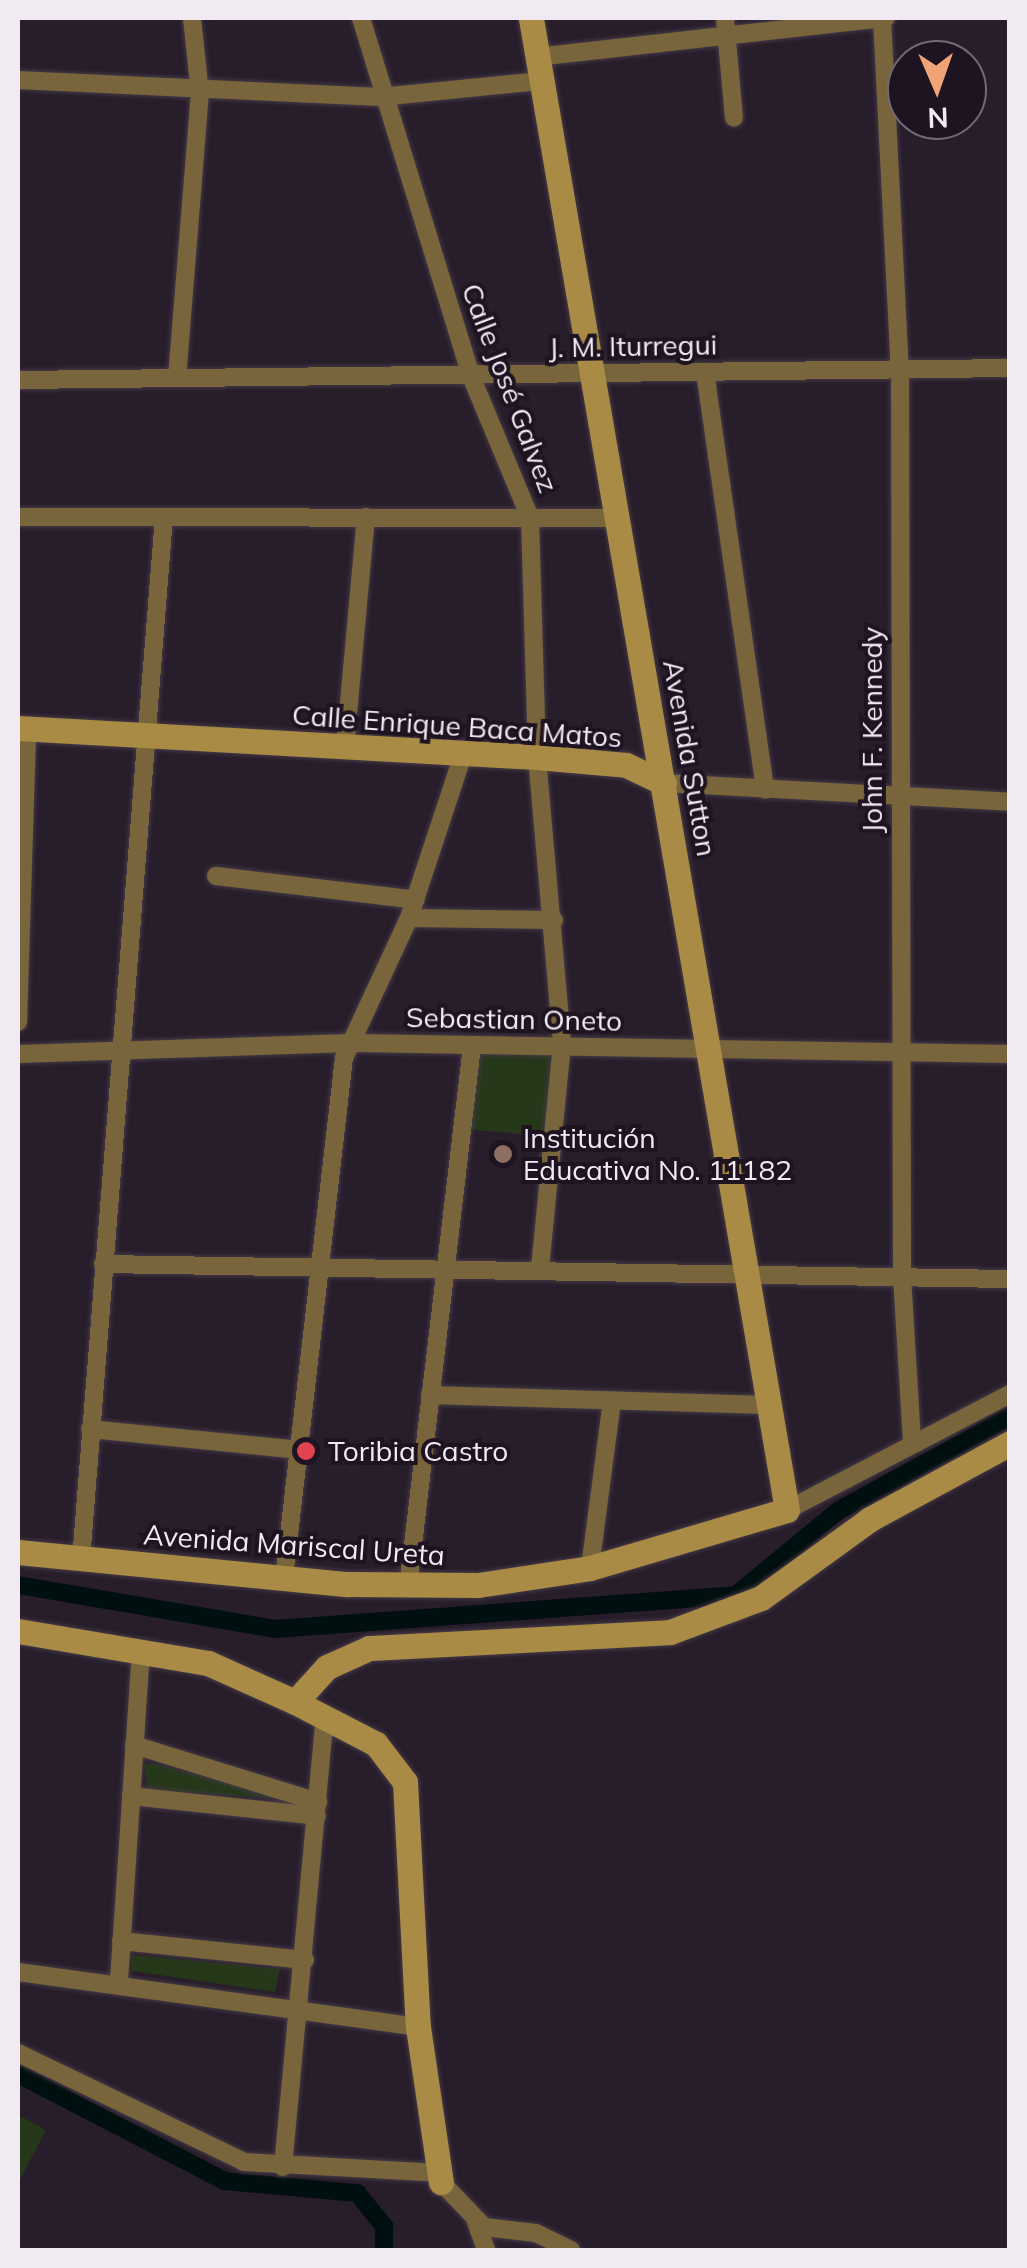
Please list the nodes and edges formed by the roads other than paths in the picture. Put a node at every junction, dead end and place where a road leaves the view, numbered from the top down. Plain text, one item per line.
1 (192, 18) edge
2 (361, 18) edge
3 (531, 18) edge
4 (883, 18) edge
5 (726, 23) edge
6 (538, 69) junction
7 (18, 80) edge
8 (200, 94) junction
9 (380, 96) junction
10 (734, 118) dead end
11 (1010, 368) edge
12 (705, 372) junction
13 (900, 372) junction
14 (591, 374) junction
15 (471, 376) junction
16 (177, 378) junction
17 (18, 380) edge
18 (18, 516) edge
19 (164, 517) junction
20 (366, 517) junction
21 (530, 518) junction
22 (617, 518) junction
23 (22, 729) edge
24 (146, 736) junction
25 (344, 748) junction
26 (463, 755) junction
27 (537, 757) junction
28 (664, 782) junction
29 (764, 790) junction
30 (899, 798) junction
31 (1010, 802) edge
32 (216, 876) dead end
33 (416, 900) junction
34 (409, 918) junction
35 (554, 920) junction
36 (18, 1022) edge
37 (357, 1043) junction
38 (562, 1044) junction
39 (472, 1046) junction
40 (900, 1053) junction
41 (18, 1054) edge
42 (120, 1054) junction
43 (708, 1054) junction
44 (1010, 1054) edge
45 (103, 1264) junction
46 (450, 1264) junction
47 (316, 1266) junction
48 (540, 1268) junction
49 (743, 1275) junction
50 (902, 1277) junction
51 (1010, 1279) edge
52 (1010, 1394) edge
53 (430, 1395) junction
54 (612, 1400) junction
55 (767, 1404) junction
56 (90, 1429) junction
57 (912, 1442) junction
58 (1010, 1443) edge
59 (299, 1450) junction
60 (787, 1510) junction
61 (18, 1552) edge
62 (81, 1560) junction
63 (590, 1568) junction
64 (284, 1578) junction
65 (408, 1588) junction
66 (18, 1631) edge
67 (141, 1651) junction
68 (295, 1702) junction
69 (326, 1717) junction
70 (134, 1746) junction
71 (131, 1796) junction
72 (318, 1809) junction
73 (122, 1940) junction
74 (305, 1960) junction
75 (18, 1972) edge
76 (119, 1981) junction
77 (301, 2008) junction
78 (418, 2028) junction
79 (18, 2053) edge
80 (283, 2167) junction
81 (440, 2177) junction
82 (476, 2222) junction
83 (486, 2250) edge
84 (572, 2250) edge

1 - 8 street
2 - 9 street, Calle José Galvez
3 - 6 street, Avenida Sutton
4 - 5 street
4 - 13 street, John F. Kennedy
5 - 6 street
5 - 10 street
6 - 9 street
6 - 14 street, Avenida Sutton
7 - 8 street
8 - 9 street
8 - 16 street
9 - 15 street, Calle José Galvez
11 - 13 street, J. M. Iturregui
12 - 13 street, J. M. Iturregui
12 - 14 street, J. M. Iturregui
12 - 29 street
13 - 30 street, John F. Kennedy
14 - 15 street, J. M. Iturregui
14 - 22 street, Avenida Sutton
15 - 16 street, J. M. Iturregui
15 - 21 street, Calle José Galvez
16 - 17 street, J. M. Iturregui
18 - 19 street
19 - 20 street
19 - 24 street
20 - 21 street
20 - 25 street
21 - 22 street
21 - 27 street, Calle José Galvez
22 - 28 street, Avenida Sutton
23 - 24 street, Calle Enrique Baca Matos
23 - 36 street
24 - 25 street, Calle Enrique Baca Matos
24 - 42 street
25 - 26 street, Calle Enrique Baca Matos
26 - 27 street, Calle Enrique Baca Matos
26 - 33 street
27 - 28 street, Calle Enrique Baca Matos
27 - 35 street, Calle José Galvez
28 - 29 street, Calle Enrique Baca Matos
28 - 43 street, Avenida Sutton
29 - 30 street, Calle Enrique Baca Matos
30 - 31 street, Calle Enrique Baca Matos
30 - 40 street, John F. Kennedy
32 - 33 street
33 - 34 street
34 - 35 street
34 - 37 street
35 - 38 street, Calle José Galvez
37 - 39 street, Sebastian Oneto
37 - 42 street, Sebastian Oneto
37 - 47 street
38 - 39 street, Sebastian Oneto
38 - 43 street, Sebastian Oneto
38 - 48 street, Calle José Galvez
39 - 46 street
40 - 43 street, Sebastian Oneto
40 - 44 street, Sebastian Oneto
40 - 50 street, John F. Kennedy
41 - 42 street, Sebastian Oneto
42 - 45 street
43 - 49 street, Avenida Sutton
45 - 47 street
45 - 56 street
46 - 47 street
46 - 48 street
46 - 53 street
47 - 59 street
48 - 49 street
49 - 50 street
49 - 55 street, Avenida Sutton
50 - 51 street
50 - 57 street, John F. Kennedy
52 - 57 street, Avenida Mariscal Ureta
53 - 54 street
53 - 65 street
54 - 55 street
54 - 63 street
55 - 60 street, Avenida Sutton
56 - 59 street
56 - 62 street
57 - 60 street, Avenida Mariscal Ureta
58 - 68 street
59 - 64 street
60 - 63 street, Avenida Mariscal Ureta
61 - 62 street, Avenida Mariscal Ureta
62 - 64 street, Avenida Mariscal Ureta
63 - 65 street, Avenida Mariscal Ureta
64 - 65 street, Avenida Mariscal Ureta
66 - 67 street
67 - 68 street
67 - 70 street
68 - 69 street
69 - 72 street
69 - 78 street
70 - 71 street
70 - 72 street
71 - 72 street
71 - 73 street
72 - 74 street
73 - 74 street
73 - 76 street
74 - 77 street
75 - 76 street
76 - 77 street
77 - 78 street
77 - 80 street
78 - 81 street
79 - 80 street
80 - 81 street
81 - 82 street
82 - 83 street
82 - 84 street

